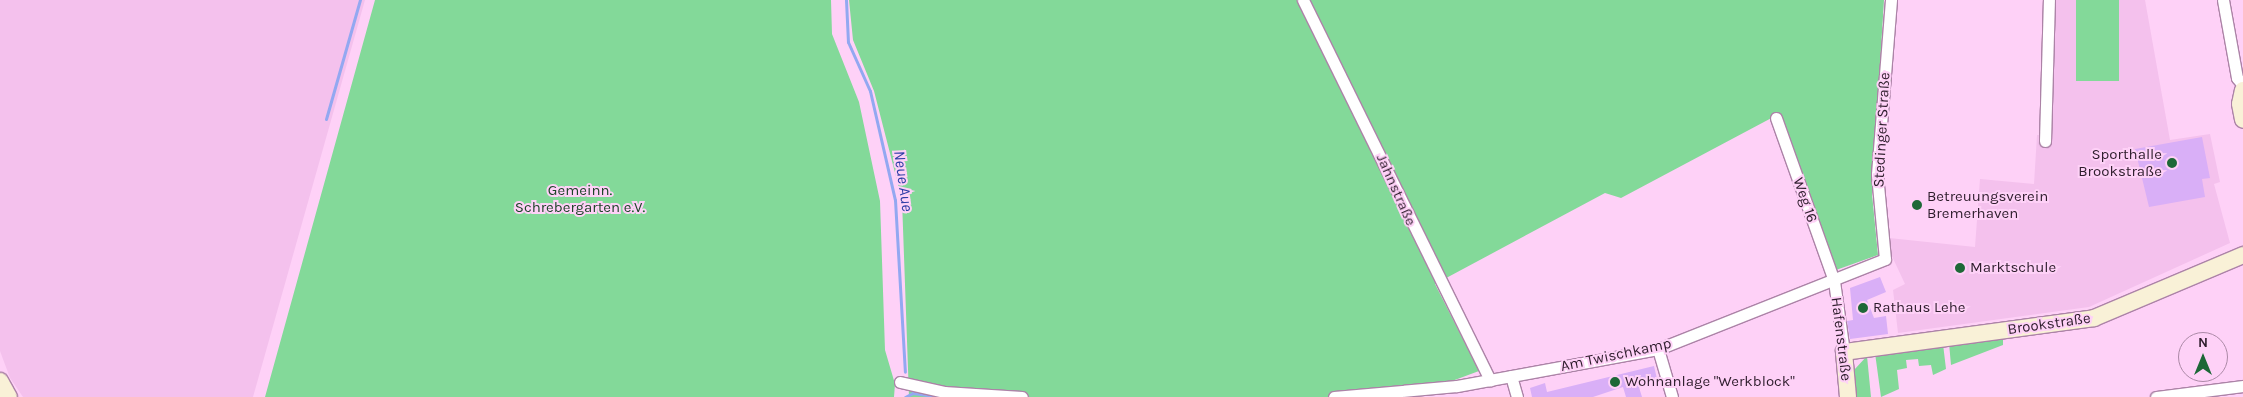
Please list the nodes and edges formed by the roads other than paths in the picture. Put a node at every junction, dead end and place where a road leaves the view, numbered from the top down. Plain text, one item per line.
1 (1303, 0) edge
2 (1891, 0) edge
3 (2049, 0) edge
4 (2223, 0) edge
5 (2243, 85) edge
6 (2243, 90) edge
7 (1776, 118) dead end
8 (2243, 120) edge
9 (2045, 141) dead end
10 (2243, 255) edge
11 (1885, 259) joint
12 (1834, 281) junction
13 (1658, 349) junction
14 (1844, 352) junction
15 (1511, 376) junction
16 (1490, 380) junction
17 (0, 381) edge
18 (900, 382) dead end
19 (2243, 386) edge
20 (9, 397) edge
21 (1022, 397) edge
22 (1334, 397) edge
23 (1517, 397) edge
24 (1672, 397) edge
25 (1848, 397) edge
26 (2156, 397) edge

1 - 16 street, Jahnstraße
2 - 11 street, Stedinger Straße
3 - 9 street
4 - 5 street
6 - 8 street
7 - 12 street, Weg 16
10 - 14 street, Brookstraße
11 - 12 street, Am Twischkamp
12 - 13 street, Am Twischkamp
12 - 14 street, Hafenstraße
13 - 15 street, Am Twischkamp
13 - 24 street
14 - 25 street, Hafenstraße
15 - 16 street, Am Twischkamp
15 - 23 street
16 - 22 street, Am Twischkamp
17 - 20 street
18 - 21 street
19 - 26 street

